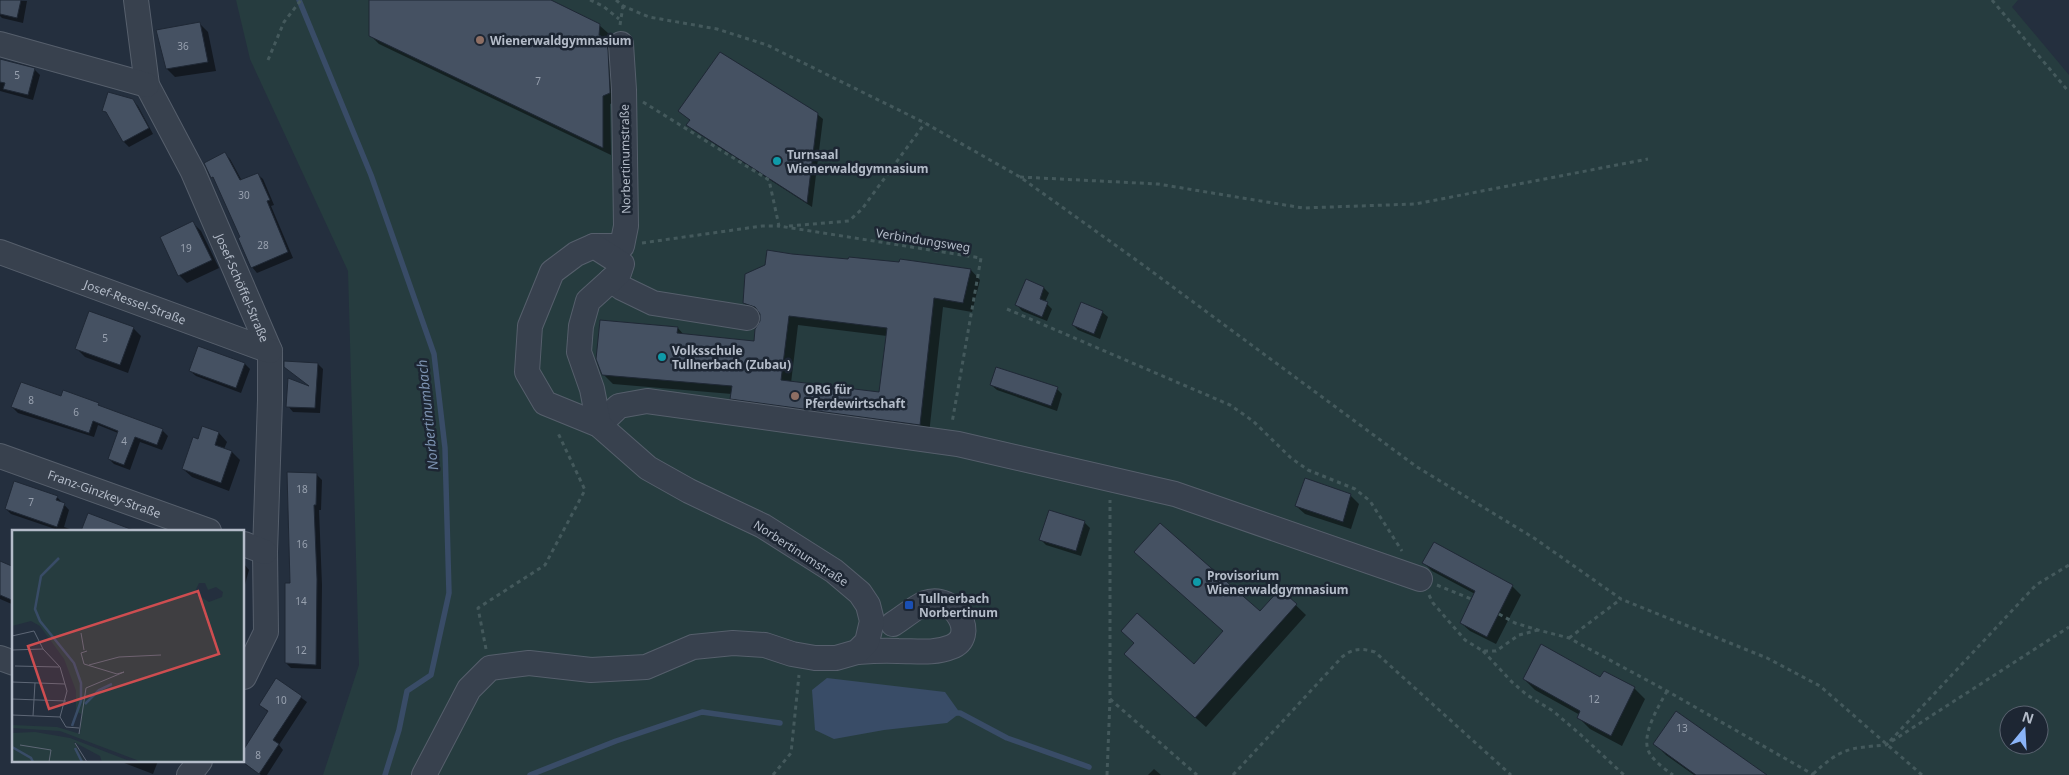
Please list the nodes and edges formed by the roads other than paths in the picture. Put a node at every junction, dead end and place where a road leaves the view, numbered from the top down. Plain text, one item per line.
1 (136, 0) edge
2 (0, 44) edge
3 (621, 44) dead end
4 (147, 85) junction
5 (0, 252) edge
6 (618, 263) junction
7 (747, 318) dead end
8 (270, 351) junction
9 (599, 424) junction
10 (0, 456) edge
11 (206, 530) edge
12 (255, 548) edge
13 (1420, 579) road end
14 (882, 623) junction
15 (898, 650) junction
16 (856, 652) junction
17 (0, 658) edge
18 (12, 662) edge
19 (245, 675) edge
20 (199, 762) edge
21 (189, 775) edge
22 (424, 775) edge

1 - 4 street, Josef-Schöffel-Straße
2 - 4 street
3 - 6 street, Norbertinumstraße
4 - 8 street, Josef-Schöffel-Straße
5 - 8 street, Josef-Ressel-Straße
6 - 7 street
6 - 9 street
6 - 9 street, Norbertinumstraße
8 - 12 street, Josef-Schöffel-Straße
9 - 13 street
9 - 14 street, Norbertinumstraße
10 - 11 street, Franz-Ginzkey-Straße
12 - 19 street, Josef-Schöffel-Straße
14 - 15 street
14 - 15 street
14 - 16 street
15 - 16 street
16 - 22 street
17 - 18 street
20 - 21 street

